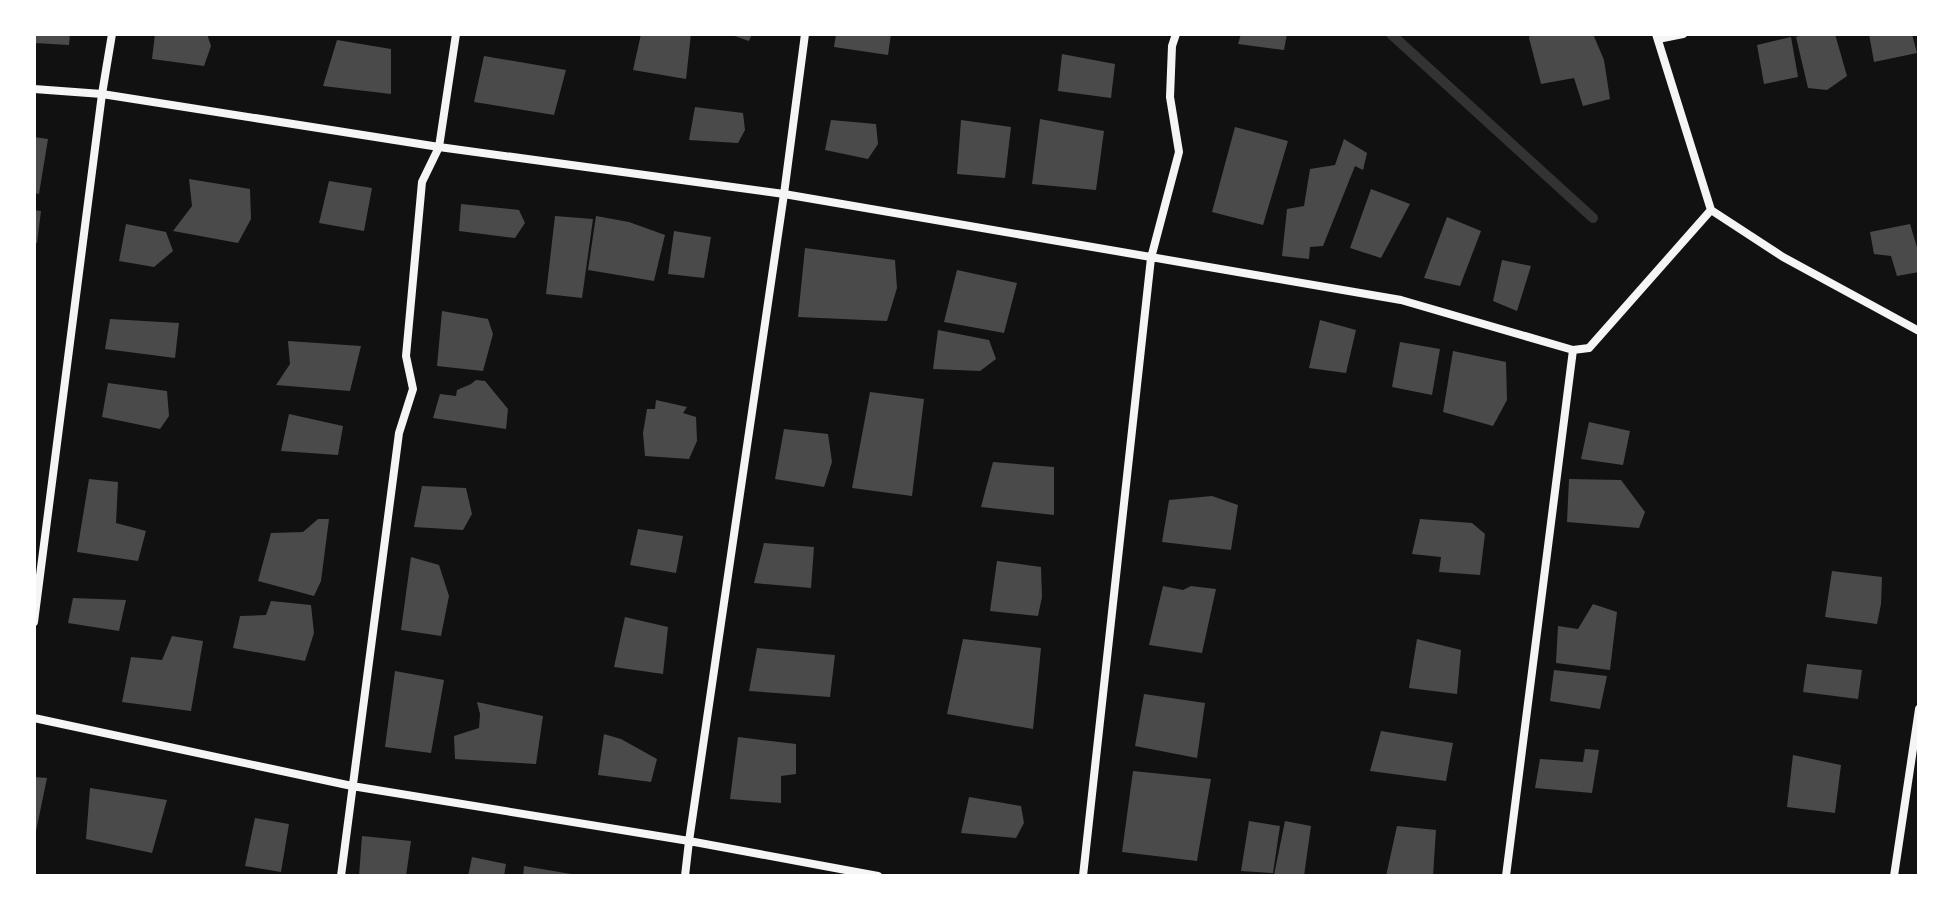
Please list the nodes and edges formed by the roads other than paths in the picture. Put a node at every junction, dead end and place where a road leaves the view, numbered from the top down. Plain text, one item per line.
1 (112, 34) edge
2 (456, 34) edge
3 (805, 34) edge
4 (1176, 34) edge
5 (1683, 34) edge
6 (1657, 37) edge
7 (34, 89) edge
8 (102, 94) junction
9 (439, 147) junction
10 (784, 194) junction
11 (1711, 210) junction
12 (1151, 258) junction
13 (1919, 331) edge
14 (1573, 350) junction
15 (34, 622) edge
16 (1919, 709) edge
17 (34, 718) edge
18 (352, 786) junction
19 (689, 841) junction
20 (341, 876) edge
21 (685, 876) edge
22 (878, 876) edge
23 (1083, 876) edge
24 (1506, 876) edge
25 (1894, 876) edge

1 - 8 street
2 - 9 street
3 - 10 street
4 - 12 street
5 - 6 street
6 - 11 street
7 - 8 street
8 - 9 street
8 - 15 street
9 - 10 street
9 - 18 street
10 - 12 street
10 - 19 street
11 - 13 street
11 - 14 street
12 - 14 street
12 - 23 street
14 - 24 street
16 - 25 street
17 - 18 street
18 - 19 street
18 - 20 street
19 - 21 street
19 - 22 street

